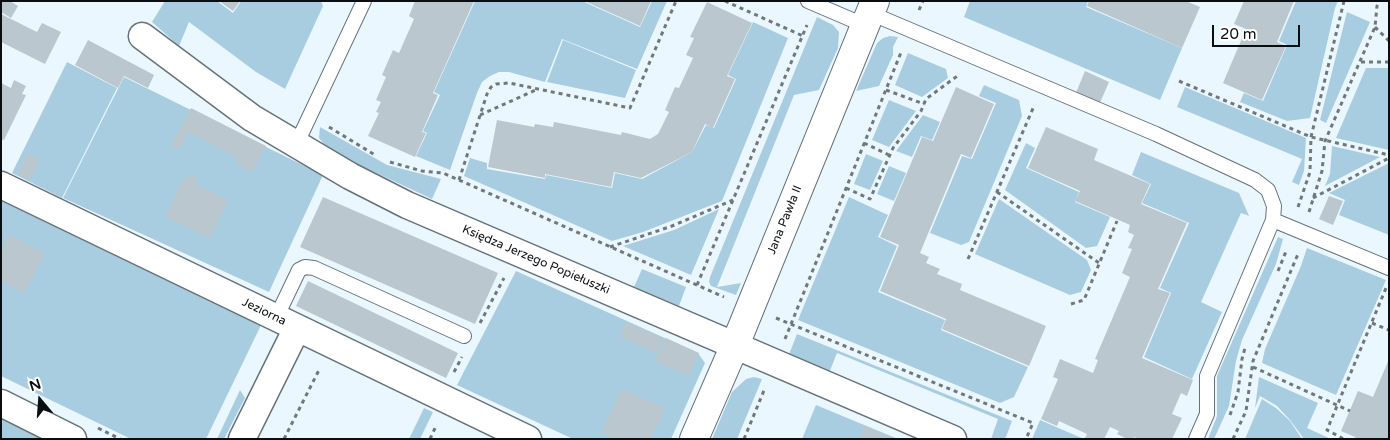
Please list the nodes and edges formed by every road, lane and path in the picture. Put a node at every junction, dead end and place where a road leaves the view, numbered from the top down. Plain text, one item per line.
1 (364, 1) edge
2 (676, 1) edge
3 (725, 1) edge
4 (923, 1) edge
5 (812, 3) edge
6 (870, 13) edge
7 (1375, 27) dead end
8 (910, 30) junction
9 (142, 36) dead end
10 (803, 36) junction
11 (1389, 41) edge
12 (1361, 62) dead end
13 (1389, 62) edge
14 (963, 72) dead end
15 (1179, 81) dead end
16 (1042, 86) junction
17 (538, 89) junction
18 (886, 90) junction
19 (924, 104) junction
20 (480, 115) junction
21 (327, 125) dead end
22 (864, 143) junction
23 (296, 145) junction
24 (889, 155) junction
25 (380, 157) dead end
26 (1389, 157) edge
27 (388, 162) dead end
28 (459, 180) junction
29 (1, 185) edge
30 (846, 188) junction
31 (997, 192) junction
32 (1313, 198) dead end
33 (733, 200) junction
34 (1273, 220) junction
35 (1117, 221) dead end
36 (610, 247) junction
37 (968, 259) dead end
38 (1099, 263) junction
39 (1389, 268) edge
40 (1389, 280) edge
41 (1071, 304) dead end
42 (286, 323) junction
43 (1372, 324) junction
44 (1389, 330) edge
45 (464, 336) dead end
46 (332, 344) junction
47 (735, 345) junction
48 (1253, 367) dead end
49 (1, 403) edge
50 (1338, 405) junction
51 (1350, 411) dead end
52 (73, 439) edge
53 (242, 439) edge
54 (284, 439) edge
55 (528, 439) edge
56 (694, 439) edge
57 (954, 439) edge
58 (1026, 439) edge
59 (1196, 439) edge
60 (1341, 439) edge

1 - 23 lane
2 - 17 path
3 - 10 path
4 - 8 path
5 - 6 lane
5 - 10 path
6 - 8 lane
6 - 47 street, Jana Pawła II
7 - 11 path
8 - 16 lane
8 - 18 path
9 - 23 street, Księdza Jerzego Popiełuszki
10 - 33 path
12 - 13 path
14 - 19 path
15 - 26 path
16 - 31 path
16 - 34 lane
17 - 20 path
17 - 20 path
18 - 19 path
18 - 22 path
19 - 24 path
20 - 28 path
21 - 25 path
22 - 24 path
22 - 30 path
23 - 47 street, Księdza Jerzego Popiełuszki
24 - 30 path
26 - 32 path
27 - 28 path
28 - 36 path
29 - 42 street, Jeziorna
30 - 58 path
31 - 37 path
31 - 38 path
33 - 36 path
33 - 36 path
34 - 39 lane
34 - 59 lane
35 - 38 path
38 - 41 path
40 - 43 path
42 - 45 lane
42 - 46 street, Jeziorna
42 - 53 street
43 - 44 path
43 - 50 path
46 - 54 path
46 - 55 street, Jeziorna
47 - 56 street, Jana Pawła II
47 - 57 street, Księdza Jerzego Popiełuszki
48 - 50 path
49 - 52 street
50 - 51 path
50 - 60 path

